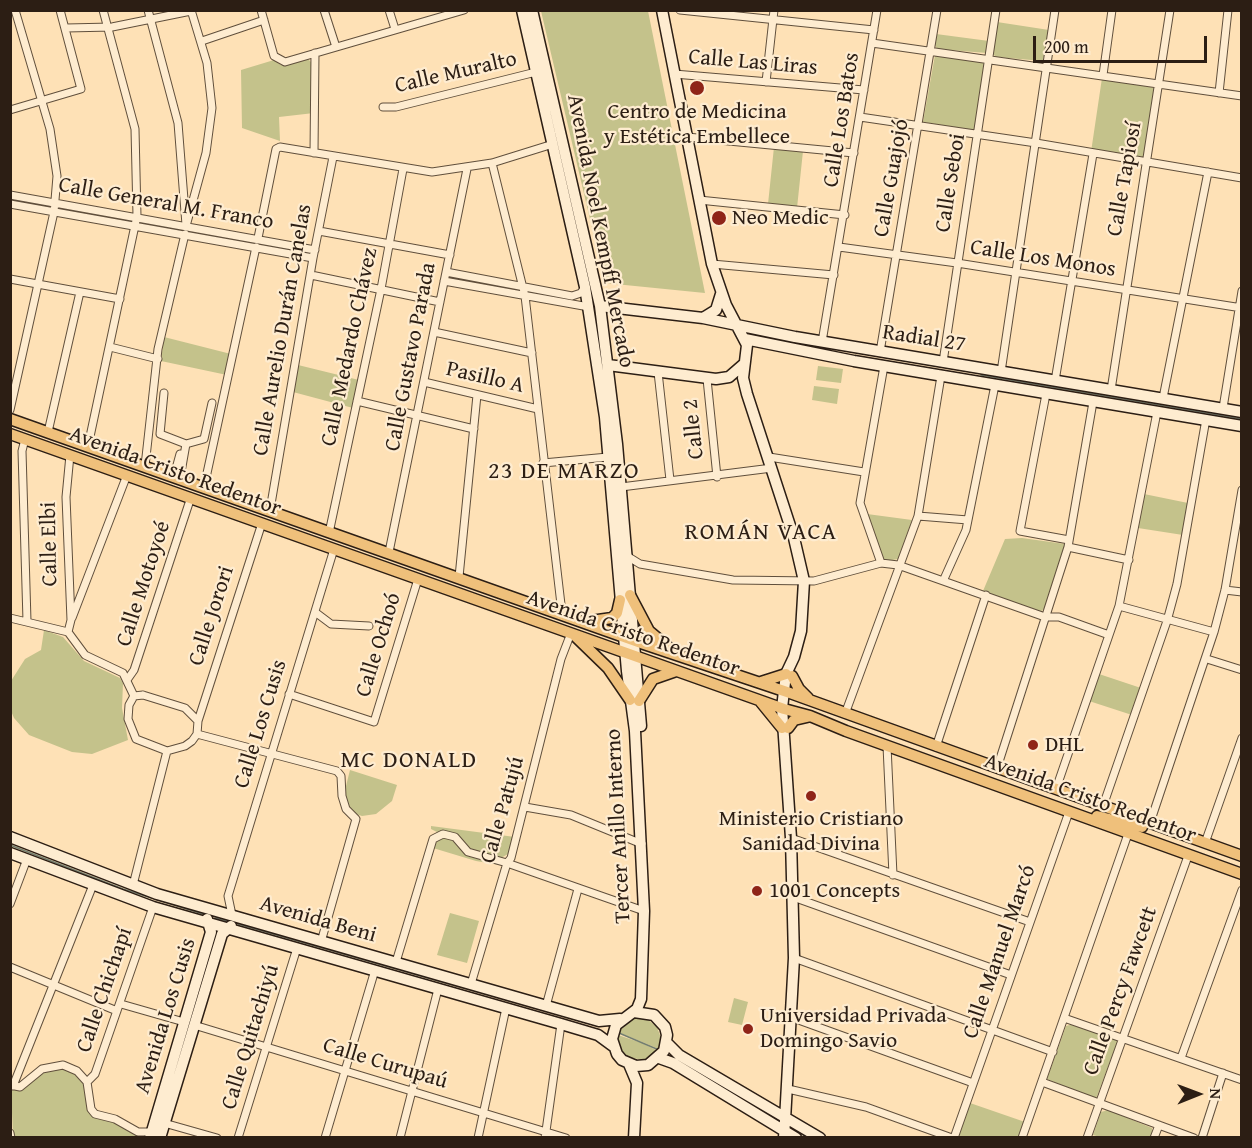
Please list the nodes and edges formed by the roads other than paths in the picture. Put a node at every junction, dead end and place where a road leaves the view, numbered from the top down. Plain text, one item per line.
1 (15, 10) edge
2 (60, 10) edge
3 (104, 10) edge
4 (148, 10) edge
5 (261, 10) edge
6 (324, 10) edge
7 (388, 10) edge
8 (464, 10) edge
9 (522, 10) edge
10 (532, 10) edge
11 (662, 10) edge
12 (680, 10) edge
13 (774, 10) edge
14 (877, 10) edge
15 (936, 10) edge
16 (996, 10) edge
17 (1054, 10) edge
18 (1112, 10) edge
19 (1170, 10) edge
20 (1228, 10) edge
21 (191, 11) edge
22 (454, 12) edge
23 (264, 20) junction
24 (773, 20) junction
25 (151, 21) junction
26 (108, 26) junction
27 (66, 28) junction
28 (394, 29) junction
29 (874, 30) junction
30 (202, 41) junction
31 (872, 44) junction
32 (336, 47) junction
33 (930, 51) junction
34 (315, 53) junction
35 (989, 59) junction
36 (1046, 67) junction
37 (536, 72) junction
38 (675, 74) junction
39 (1103, 75) junction
40 (766, 82) junction
41 (1160, 83) junction
42 (864, 90) junction
43 (1219, 93) junction
44 (1242, 96) edge
45 (43, 102) junction
46 (383, 107) dead end
47 (10, 110) edge
48 (860, 117) junction
49 (919, 126) junction
50 (977, 135) junction
51 (687, 136) junction
52 (1036, 143) junction
53 (553, 144) junction
54 (314, 153) junction
55 (854, 153) junction
56 (1093, 154) junction
57 (333, 157) junction
58 (1146, 161) junction
59 (492, 163) junction
60 (404, 169) junction
61 (467, 169) junction
62 (1208, 172) junction
63 (1242, 178) edge
64 (568, 187) junction
65 (10, 195) edge
66 (699, 200) junction
67 (55, 202) junction
68 (10, 204) edge
69 (54, 212) junction
70 (845, 215) junction
71 (137, 216) junction
72 (137, 226) junction
73 (186, 226) junction
74 (319, 231) junction
75 (185, 234) junction
76 (258, 238) junction
77 (390, 244) junction
78 (290, 245) junction
79 (256, 247) junction
80 (839, 247) junction
81 (315, 250) junction
82 (289, 254) junction
83 (450, 255) junction
84 (897, 256) junction
85 (313, 258) junction
86 (957, 263) junction
87 (712, 264) junction
88 (446, 272) junction
89 (1016, 272) junction
90 (311, 275) junction
91 (834, 275) junction
92 (10, 279) edge
93 (1071, 280) junction
94 (444, 281) junction
95 (39, 284) junction
96 (585, 287) junction
97 (381, 289) junction
98 (1125, 291) junction
99 (1242, 291) edge
100 (80, 292) junction
101 (524, 292) junction
102 (721, 293) junction
103 (120, 299) junction
104 (1183, 299) junction
105 (440, 302) junction
106 (594, 307) junction
107 (1240, 308) edge
108 (703, 318) junction
109 (737, 327) junction
110 (434, 332) junction
111 (788, 336) junction
112 (745, 339) junction
113 (822, 342) junction
114 (773, 343) junction
115 (110, 347) junction
116 (865, 349) junction
117 (880, 352) junction
118 (532, 353) junction
119 (158, 359) junction
120 (746, 359) junction
121 (860, 362) junction
122 (943, 362) junction
123 (608, 364) junction
124 (881, 365) junction
125 (658, 372) junction
126 (1001, 372) junction
127 (941, 376) junction
128 (725, 378) junction
129 (707, 379) junction
130 (1055, 381) junction
131 (424, 382) junction
132 (994, 385) junction
133 (745, 386) junction
134 (606, 391) junction
135 (164, 393) dead end
136 (1046, 394) junction
137 (477, 395) junction
138 (1118, 397) junction
139 (1163, 398) junction
140 (357, 401) junction
141 (1093, 402) junction
142 (212, 404) dead end
143 (1223, 408) junction
144 (10, 410) edge
145 (538, 410) junction
146 (1157, 412) junction
147 (1242, 412) edge
148 (417, 415) junction
149 (10, 418) edge
150 (1206, 419) junction
151 (1242, 426) edge
152 (474, 429) junction
153 (48, 432) junction
154 (10, 434) edge
155 (26, 439) junction
156 (184, 443) junction
157 (88, 446) junction
158 (70, 455) junction
159 (608, 457) junction
160 (543, 463) junction
161 (770, 463) junction
162 (144, 466) junction
163 (864, 472) junction
164 (127, 475) junction
165 (177, 477) junction
166 (717, 477) junction
167 (670, 480) junction
168 (204, 487) junction
169 (621, 487) junction
170 (1242, 490) edge
171 (191, 497) junction
172 (221, 508) junction
173 (270, 510) junction
174 (918, 516) junction
175 (968, 520) junction
176 (262, 523) junction
177 (329, 533) junction
178 (1068, 544) junction
179 (338, 550) junction
180 (389, 552) junction
181 (627, 556) junction
182 (1129, 560) junction
183 (881, 563) junction
184 (640, 564) junction
185 (898, 565) junction
186 (628, 572) junction
187 (459, 577) junction
188 (418, 579) junction
189 (944, 579) junction
190 (804, 581) junction
191 (1225, 590) junction
192 (1242, 592) edge
193 (986, 595) junction
194 (625, 598) junction
195 (1119, 606) junction
196 (315, 612) junction
197 (562, 613) junction
198 (1045, 616) junction
199 (10, 618) edge
200 (71, 620) junction
201 (582, 620) junction
202 (27, 621) junction
203 (1167, 621) junction
204 (369, 626) dead end
205 (559, 628) junction
206 (68, 632) junction
207 (1214, 632) junction
208 (572, 633) junction
209 (1109, 635) junction
210 (629, 639) junction
211 (565, 645) junction
212 (630, 654) junction
213 (681, 657) junction
214 (1207, 659) junction
215 (1242, 670) edge
216 (677, 671) junction
217 (789, 675) junction
218 (127, 680) junction
219 (761, 684) junction
220 (787, 692) junction
221 (289, 694) junction
222 (134, 696) junction
223 (634, 700) junction
224 (761, 701) junction
225 (813, 702) junction
226 (785, 710) junction
227 (845, 714) junction
228 (810, 716) junction
229 (198, 721) junction
230 (785, 728) junction
231 (197, 734) junction
232 (1242, 738) edge
233 (887, 746) junction
234 (936, 747) junction
235 (167, 751) junction
236 (271, 753) junction
237 (997, 768) junction
238 (1056, 789) junction
239 (1103, 806) junction
240 (525, 807) junction
241 (1073, 813) junction
242 (1131, 816) junction
243 (1150, 823) junction
244 (1128, 834) junction
245 (10, 837) edge
246 (791, 838) junction
247 (642, 844) junction
248 (1210, 845) junction
249 (1162, 846) junction
250 (10, 852) edge
251 (1188, 856) junction
252 (1242, 856) edge
253 (27, 859) junction
254 (507, 863) junction
255 (1242, 874) edge
256 (893, 875) junction
257 (93, 885) junction
258 (133, 885) junction
259 (578, 889) junction
260 (1242, 890) edge
261 (228, 896) junction
262 (793, 897) junction
263 (10, 904) edge
264 (153, 907) junction
265 (212, 909) junction
266 (644, 911) junction
267 (232, 915) junction
268 (208, 922) junction
269 (1030, 922) junction
270 (229, 928) junction
271 (215, 939) junction
272 (321, 942) junction
273 (297, 948) junction
274 (794, 958) junction
275 (396, 963) junction
276 (10, 968) edge
277 (375, 970) junction
278 (1011, 975) junction
279 (471, 984) junction
280 (53, 985) junction
281 (438, 989) junction
282 (546, 1006) junction
283 (119, 1007) junction
284 (506, 1008) junction
285 (634, 1012) junction
286 (654, 1015) junction
287 (792, 1018) junction
288 (1064, 1018) junction
289 (620, 1019) junction
290 (189, 1024) junction
291 (561, 1024) junction
292 (992, 1030) junction
293 (1124, 1038) junction
294 (667, 1043) junction
295 (183, 1044) junction
296 (614, 1046) junction
297 (268, 1047) junction
298 (1053, 1052) junction
299 (659, 1058) junction
300 (1181, 1058) junction
301 (629, 1064) junction
302 (648, 1065) junction
303 (345, 1071) junction
304 (1223, 1073) junction
305 (1242, 1080) edge
306 (87, 1082) junction
307 (1042, 1082) junction
308 (973, 1083) junction
309 (12, 1085) edge
310 (788, 1089) junction
311 (412, 1091) junction
312 (1099, 1103) junction
313 (483, 1113) junction
314 (164, 1124) junction
315 (1159, 1125) junction
316 (785, 1127) edge
317 (545, 1135) edge
318 (154, 1136) edge
319 (217, 1137) edge
320 (238, 1137) edge
321 (325, 1137) edge
322 (400, 1137) edge
323 (478, 1137) edge
324 (566, 1137) edge
325 (634, 1137) edge
326 (639, 1137) edge
327 (796, 1137) edge
328 (820, 1137) edge
329 (952, 1137) edge
330 (1022, 1137) edge
331 (1087, 1137) edge
332 (1155, 1137) edge
333 (1194, 1137) edge
334 (1202, 1137) edge

1 - 45 street
2 - 27 street
3 - 26 street
4 - 25 street
5 - 23 street
6 - 32 street
7 - 28 street
8 - 22 street
9 - 37 street, Avenida Noel Kempff Mercado
10 - 64 street, Avenida Noel Kempff Mercado
11 - 38 street
12 - 24 street
13 - 24 street
14 - 29 street, Calle Los Batos
15 - 33 street, Calle Guajojó
16 - 35 street, Calle Seboi
17 - 36 street
18 - 39 street
19 - 41 street, Calle Tapiosí
20 - 43 street
21 - 25 street
21 - 30 street
22 - 28 street
23 - 30 street
23 - 34 street
24 - 29 street
24 - 40 street
25 - 26 street
25 - 73 street
26 - 27 street
26 - 71 street
27 - 45 street
28 - 32 street
29 - 31 street, Calle Los Batos
30 - 73 street
31 - 33 street
31 - 42 street, Calle Los Batos
32 - 34 street
33 - 35 street
33 - 49 street, Calle Guajojó
34 - 54 street
35 - 36 street
35 - 50 street, Calle Seboi
36 - 39 street
36 - 52 street
37 - 46 street, Calle Muralto
37 - 53 street, Avenida Noel Kempff Mercado
38 - 40 street, Calle Las Liras
38 - 51 street
39 - 41 street
40 - 42 street, Calle Las Liras
41 - 43 street
41 - 58 street, Calle Tapiosí
42 - 48 street, Calle Los Batos
43 - 44 street
45 - 47 street
45 - 67 street
48 - 49 street
48 - 55 street, Calle Los Batos
49 - 50 street
49 - 84 street, Calle Guajojó
50 - 52 street
50 - 86 street, Calle Seboi
51 - 55 street
51 - 66 street
52 - 56 street
52 - 89 street
53 - 59 street
53 - 64 street, Avenida Noel Kempff Mercado
54 - 57 street
54 - 76 street
55 - 70 street, Calle Los Batos
56 - 58 street
56 - 93 street
57 - 60 street
57 - 74 street, Calle Aurelio Durán Canelas
58 - 62 street
58 - 98 street, Calle Tapiosí
59 - 61 street
59 - 101 street
60 - 61 street
60 - 77 street, Calle Medardo Chávez
61 - 83 street, Calle Gustavo Parada
62 - 63 street
62 - 104 street
64 - 96 street, Avenida Noel Kempff Mercado
64 - 106 street, Avenida Noel Kempff Mercado
65 - 67 street, Calle General M. Franco
66 - 70 street
66 - 87 street
67 - 69 street
67 - 71 street, Calle General M. Franco
68 - 69 street, Calle General M. Franco
69 - 72 street, Calle General M. Franco
69 - 95 street
70 - 80 street, Calle Los Batos
71 - 72 street
71 - 73 street, Calle General M. Franco
72 - 75 street, Calle General M. Franco
72 - 103 street
73 - 76 street, Calle General M. Franco
74 - 77 street
74 - 81 street, Calle Aurelio Durán Canelas
75 - 79 street, Calle General M. Franco
75 - 119 street
76 - 78 street, Calle General M. Franco
77 - 83 street
77 - 97 street, Calle Medardo Chávez
78 - 81 street, Calle General M. Franco
78 - 82 street
79 - 82 street, Calle General M. Franco
79 - 168 street
80 - 84 street, Calle Los Monos
80 - 91 street, Calle Los Batos
81 - 85 street, Calle Aurelio Durán Canelas
82 - 85 street, Calle General M. Franco
83 - 88 street, Calle Gustavo Parada
84 - 86 street, Calle Los Monos
84 - 117 street, Calle Guajojó
85 - 90 street, Calle Aurelio Durán Canelas
86 - 89 street, Calle Los Monos
86 - 122 street, Calle Seboi
87 - 91 street
87 - 102 street
88 - 94 street, Calle Gustavo Parada
88 - 101 street
89 - 93 street, Calle Los Monos
89 - 126 street
90 - 97 street
90 - 173 street, Calle Aurelio Durán Canelas
91 - 113 street, Calle Los Batos
92 - 95 street
93 - 98 street, Calle Los Monos
93 - 130 street
94 - 101 street
94 - 105 street, Calle Gustavo Parada
95 - 100 street
95 - 144 street
96 - 101 street
96 - 106 street, Avenida Noel Kempff Mercado
97 - 105 street
97 - 140 street, Calle Medardo Chávez
98 - 104 street, Calle Los Monos
98 - 138 street, Calle Tapiosí
99 - 107 street
100 - 103 street
100 - 153 street
101 - 106 street
101 - 118 street
102 - 108 street
102 - 109 street
103 - 115 street
104 - 107 street, Calle Los Monos
104 - 139 street
105 - 110 street, Calle Gustavo Parada
106 - 108 street, Radial 27
106 - 123 street, Avenida Noel Kempff Mercado
106 - 134 street, Avenida Noel Kempff Mercado
107 - 143 street
108 - 109 street, Radial 27
109 - 111 street, Radial 27
109 - 112 street
110 - 118 street
110 - 131 street, Calle Gustavo Parada
111 - 113 street, Radial 27
111 - 114 street
112 - 114 street, Radial 27
112 - 120 street
113 - 116 street, Radial 27
114 - 120 street
114 - 121 street, Radial 27
115 - 119 street
115 - 157 street
116 - 117 street, Radial 27
116 - 121 street
117 - 122 street, Radial 27
117 - 124 street
118 - 145 street
119 - 162 street
120 - 128 street
120 - 133 street
121 - 124 street, Radial 27
122 - 126 street, Radial 27
123 - 125 street
123 - 134 street, Avenida Noel Kempff Mercado
124 - 127 street, Radial 27
124 - 163 street
125 - 129 street
125 - 167 street
126 - 130 street, Radial 27
127 - 132 street, Radial 27
127 - 174 street
128 - 129 street
128 - 133 street
129 - 166 street, Calle 2
130 - 138 street, Radial 27
131 - 137 street, Pasillo A
131 - 148 street, Calle Gustavo Parada
132 - 136 street, Radial 27
132 - 175 street
133 - 161 street
134 - 159 street, Avenida Noel Kempff Mercado
134 - 169 street, Avenida Noel Kempff Mercado
135 - 156 street
136 - 141 street, Radial 27
136 - 178 street
137 - 145 street, Pasillo A
137 - 152 street
138 - 139 street, Radial 27
138 - 141 street, Radial 27
138 - 146 street, Radial 27
139 - 143 street, Radial 27
140 - 148 street
140 - 177 street, Calle Medardo Chávez
141 - 178 street
142 - 156 street
143 - 147 street, Radial 27
145 - 160 street
146 - 150 street, Radial 27
146 - 182 street
148 - 152 street
148 - 180 street, Calle Gustavo Parada
149 - 153 main road, Avenida Cristo Redentor
150 - 151 street, Radial 27
150 - 203 street
152 - 187 street
153 - 157 main road, Avenida Cristo Redentor
154 - 155 main road, Avenida Cristo Redentor
155 - 158 main road, Avenida Cristo Redentor
155 - 202 street
156 - 165 street
157 - 162 main road, Avenida Cristo Redentor
158 - 164 main road, Avenida Cristo Redentor
158 - 200 street, Calle Elbi
159 - 160 street
159 - 194 street, Avenida Noel Kempff Mercado
160 - 197 street
161 - 163 street
161 - 166 street
161 - 190 street
162 - 165 main road, Avenida Cristo Redentor
163 - 183 street
164 - 171 main road, Avenida Cristo Redentor
164 - 200 street
165 - 168 main road, Avenida Cristo Redentor
166 - 167 street
167 - 169 street
168 - 173 main road, Avenida Cristo Redentor
169 - 181 street, Avenida Noel Kempff Mercado
170 - 191 street
171 - 172 main road, Avenida Cristo Redentor
171 - 218 street, Calle Motoyoé
172 - 176 main road, Avenida Cristo Redentor
172 - 177 main road
173 - 177 main road, Avenida Cristo Redentor
174 - 175 street
174 - 185 street
175 - 189 street
176 - 179 main road, Avenida Cristo Redentor
176 - 229 street, Calle Jorori
177 - 180 main road, Avenida Cristo Redentor
178 - 182 street
178 - 198 street
179 - 187 main road
179 - 188 main road, Avenida Cristo Redentor
179 - 196 street, Calle Los Cusis
180 - 187 main road, Avenida Cristo Redentor
181 - 184 street
181 - 186 street, Avenida Noel Kempff Mercado
182 - 195 street
183 - 185 street
183 - 190 street
184 - 186 street
184 - 190 street
185 - 189 street
185 - 227 street
186 - 194 street, Avenida Noel Kempff Mercado
187 - 197 main road, Avenida Cristo Redentor
188 - 205 main road, Avenida Cristo Redentor
188 - 221 street, Calle Ochoó
189 - 193 street
190 - 217 street
191 - 192 street
191 - 207 street
193 - 198 street
193 - 234 street
194 - 201 main road
194 - 210 street, Avenida Noel Kempff Mercado
194 - 213 main road
195 - 203 street
195 - 209 street
196 - 204 street
196 - 221 street, Calle Los Cusis
197 - 201 main road, Avenida Cristo Redentor
198 - 209 street
198 - 237 street
199 - 202 street
200 - 206 street, Calle Elbi
201 - 210 main road, Avenida Cristo Redentor
202 - 206 street
203 - 207 street
203 - 239 street
205 - 208 main road, Avenida Cristo Redentor
205 - 211 street
206 - 218 street
207 - 214 street
208 - 211 street, Calle Patujú
208 - 212 main road, Avenida Cristo Redentor
208 - 223 main road
209 - 238 street
210 - 212 street, Tercer Anillo Interno
210 - 213 main road, Avenida Cristo Redentor
211 - 240 street, Calle Patujú
212 - 216 main road, Avenida Cristo Redentor
212 - 223 street, Tercer Anillo Interno
213 - 219 main road, Avenida Cristo Redentor
214 - 215 street
214 - 243 street
216 - 223 main road
216 - 224 main road, Avenida Cristo Redentor
217 - 219 main road
217 - 220 street
217 - 225 main road
218 - 222 street
219 - 220 main road, Avenida Cristo Redentor
219 - 224 main road
220 - 225 main road, Avenida Cristo Redentor
220 - 226 street
221 - 236 street, Calle Los Cusis
222 - 229 street
222 - 235 street
223 - 247 street, Tercer Anillo Interno
223 - 286 street, Tercer Anillo Interno
224 - 226 main road, Avenida Cristo Redentor
224 - 230 main road
225 - 227 main road, Avenida Cristo Redentor
225 - 228 main road
226 - 228 main road, Avenida Cristo Redentor
226 - 230 street
227 - 234 main road, Avenida Cristo Redentor
228 - 230 main road
228 - 233 main road, Avenida Cristo Redentor
229 - 231 street
230 - 246 street
231 - 235 street
231 - 236 street
232 - 248 street
233 - 241 main road, Avenida Cristo Redentor
233 - 256 street
234 - 237 main road, Avenida Cristo Redentor
235 - 258 street
236 - 261 street, Calle Los Cusis
236 - 272 street
237 - 238 main road, Avenida Cristo Redentor
238 - 239 main road, Avenida Cristo Redentor
239 - 242 main road, Avenida Cristo Redentor
240 - 247 street
240 - 254 street, Calle Patujú
241 - 242 main road
241 - 244 main road, Avenida Cristo Redentor
241 - 269 street, Calle Manuel Marcó
242 - 243 main road, Avenida Cristo Redentor
243 - 248 main road, Avenida Cristo Redentor
244 - 249 main road, Avenida Cristo Redentor
244 - 288 street
245 - 258 street, Avenida Beni
246 - 256 street
246 - 262 street
247 - 266 street, Tercer Anillo Interno
248 - 249 main road
248 - 252 main road, Avenida Cristo Redentor
249 - 251 main road, Avenida Cristo Redentor
250 - 253 street, Avenida Beni
251 - 255 main road, Avenida Cristo Redentor
251 - 293 street, Calle Percy Fawcett
253 - 257 street, Avenida Beni
253 - 263 street
254 - 259 street
254 - 275 street
254 - 279 street, Calle Patujú
256 - 269 street
257 - 264 street, Avenida Beni
257 - 280 street
258 - 265 street, Avenida Beni
259 - 266 street
259 - 282 street
260 - 300 street
261 - 265 street
261 - 267 street, Calle Los Cusis
262 - 274 street
262 - 278 street
264 - 268 street, Avenida Beni
264 - 283 street, Calle Chichapí
265 - 267 street, Avenida Beni
265 - 268 street, Avenida Los Cusis
266 - 285 street, Tercer Anillo Interno
267 - 270 street, Avenida Los Cusis
267 - 272 street, Avenida Beni
268 - 270 street, Avenida Beni
268 - 271 street, Avenida Los Cusis
269 - 278 street, Calle Manuel Marcó
270 - 271 street, Avenida Los Cusis
270 - 273 street, Avenida Beni
271 - 290 street, Avenida Los Cusis
272 - 275 street, Avenida Beni
273 - 277 street, Avenida Beni
273 - 297 street, Calle Quitachiyú
274 - 287 street
274 - 292 street
275 - 279 street, Avenida Beni
276 - 280 street, Calle Curupaú
277 - 281 street, Avenida Beni
277 - 303 street
278 - 292 street, Calle Manuel Marcó
279 - 282 street, Avenida Beni
280 - 283 street, Calle Curupaú
280 - 309 street
281 - 284 street, Avenida Beni
281 - 311 street
282 - 289 street, Avenida Beni
283 - 290 street, Calle Curupaú
283 - 306 street, Calle Chichapí
284 - 291 street, Avenida Beni
284 - 313 street
285 - 286 street
285 - 289 street
286 - 294 street
287 - 308 street
287 - 310 street
288 - 293 street
288 - 298 street
289 - 296 street
290 - 295 street, Avenida Los Cusis
290 - 297 street, Calle Curupaú
291 - 296 street, Avenida Beni
291 - 317 street
292 - 298 street
292 - 308 street, Calle Manuel Marcó
293 - 300 street
293 - 312 street, Calle Percy Fawcett
294 - 299 street
294 - 316 street
295 - 314 street, Avenida Los Cusis
295 - 318 street, Avenida Los Cusis
296 - 301 street
297 - 303 street, Calle Curupaú
297 - 320 street, Calle Quitachiyú
298 - 307 street
299 - 302 street
299 - 316 street
300 - 304 street
301 - 302 street
301 - 325 street
302 - 326 street
303 - 311 street, Calle Curupaú
303 - 321 street
304 - 305 street
304 - 334 street
306 - 309 street
306 - 318 street
307 - 312 street
307 - 330 street
308 - 329 street, Calle Manuel Marcó
310 - 316 street
310 - 329 street
311 - 313 street, Calle Curupaú
311 - 322 street
312 - 315 street
312 - 331 street, Calle Percy Fawcett
313 - 317 street, Calle Curupaú
313 - 323 street
314 - 318 street, Avenida Los Cusis
314 - 319 street
315 - 332 street
315 - 333 street
316 - 327 street
316 - 328 street
317 - 324 street, Calle Curupaú

